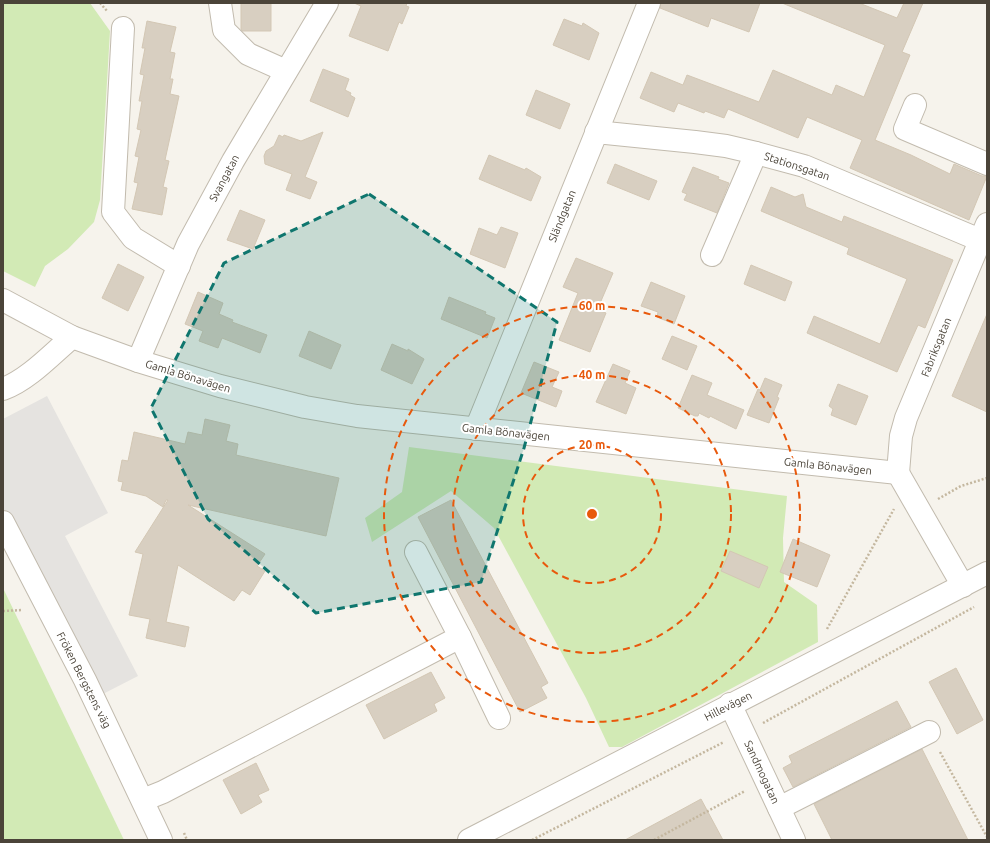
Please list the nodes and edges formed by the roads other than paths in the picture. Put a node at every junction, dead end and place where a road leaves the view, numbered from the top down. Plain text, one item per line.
1 (220, 3) edge
2 (327, 3) edge
3 (649, 3) edge
4 (123, 28) dead end
5 (286, 71) junction
6 (915, 105) dead end
7 (596, 132) junction
8 (756, 153) junction
9 (987, 164) edge
10 (985, 235) edge
11 (712, 255) dead end
12 (179, 266) junction
13 (3, 300) edge
14 (72, 337) junction
15 (138, 361) junction
16 (3, 389) edge
17 (476, 428) junction
18 (898, 473) junction
19 (3, 522) edge
20 (416, 552) dead end
21 (987, 573) edge
22 (963, 586) junction
23 (460, 636) junction
24 (730, 704) junction
25 (499, 718) dead end
26 (929, 732) road end
27 (143, 800) junction
28 (779, 808) junction
29 (161, 840) edge
30 (469, 840) edge
31 (794, 840) edge

1 - 5 street
2 - 5 street, Svangatan
3 - 7 street, Sländgatan
4 - 12 street
5 - 12 street, Svangatan
6 - 9 street
7 - 8 street, Stationsgatan
7 - 17 street, Sländgatan
8 - 10 street, Stationsgatan
8 - 11 street
10 - 18 street, Fabriksgatan
12 - 15 street, Svangatan
13 - 14 street, Gamla Bönavägen
14 - 15 street, Gamla Bönavägen
14 - 16 street
15 - 17 street, Gamla Bönavägen
17 - 18 street, Gamla Bönavägen
18 - 22 street
19 - 27 street, Fröken Bergstens väg
20 - 23 street
21 - 22 street, Hillevägen
22 - 24 street, Hillevägen
23 - 25 street
23 - 27 street
24 - 28 street, Sandmogatan
24 - 30 street, Hillevägen
26 - 28 street
27 - 29 street, Fröken Bergstens väg
28 - 31 street, Sandmogatan

